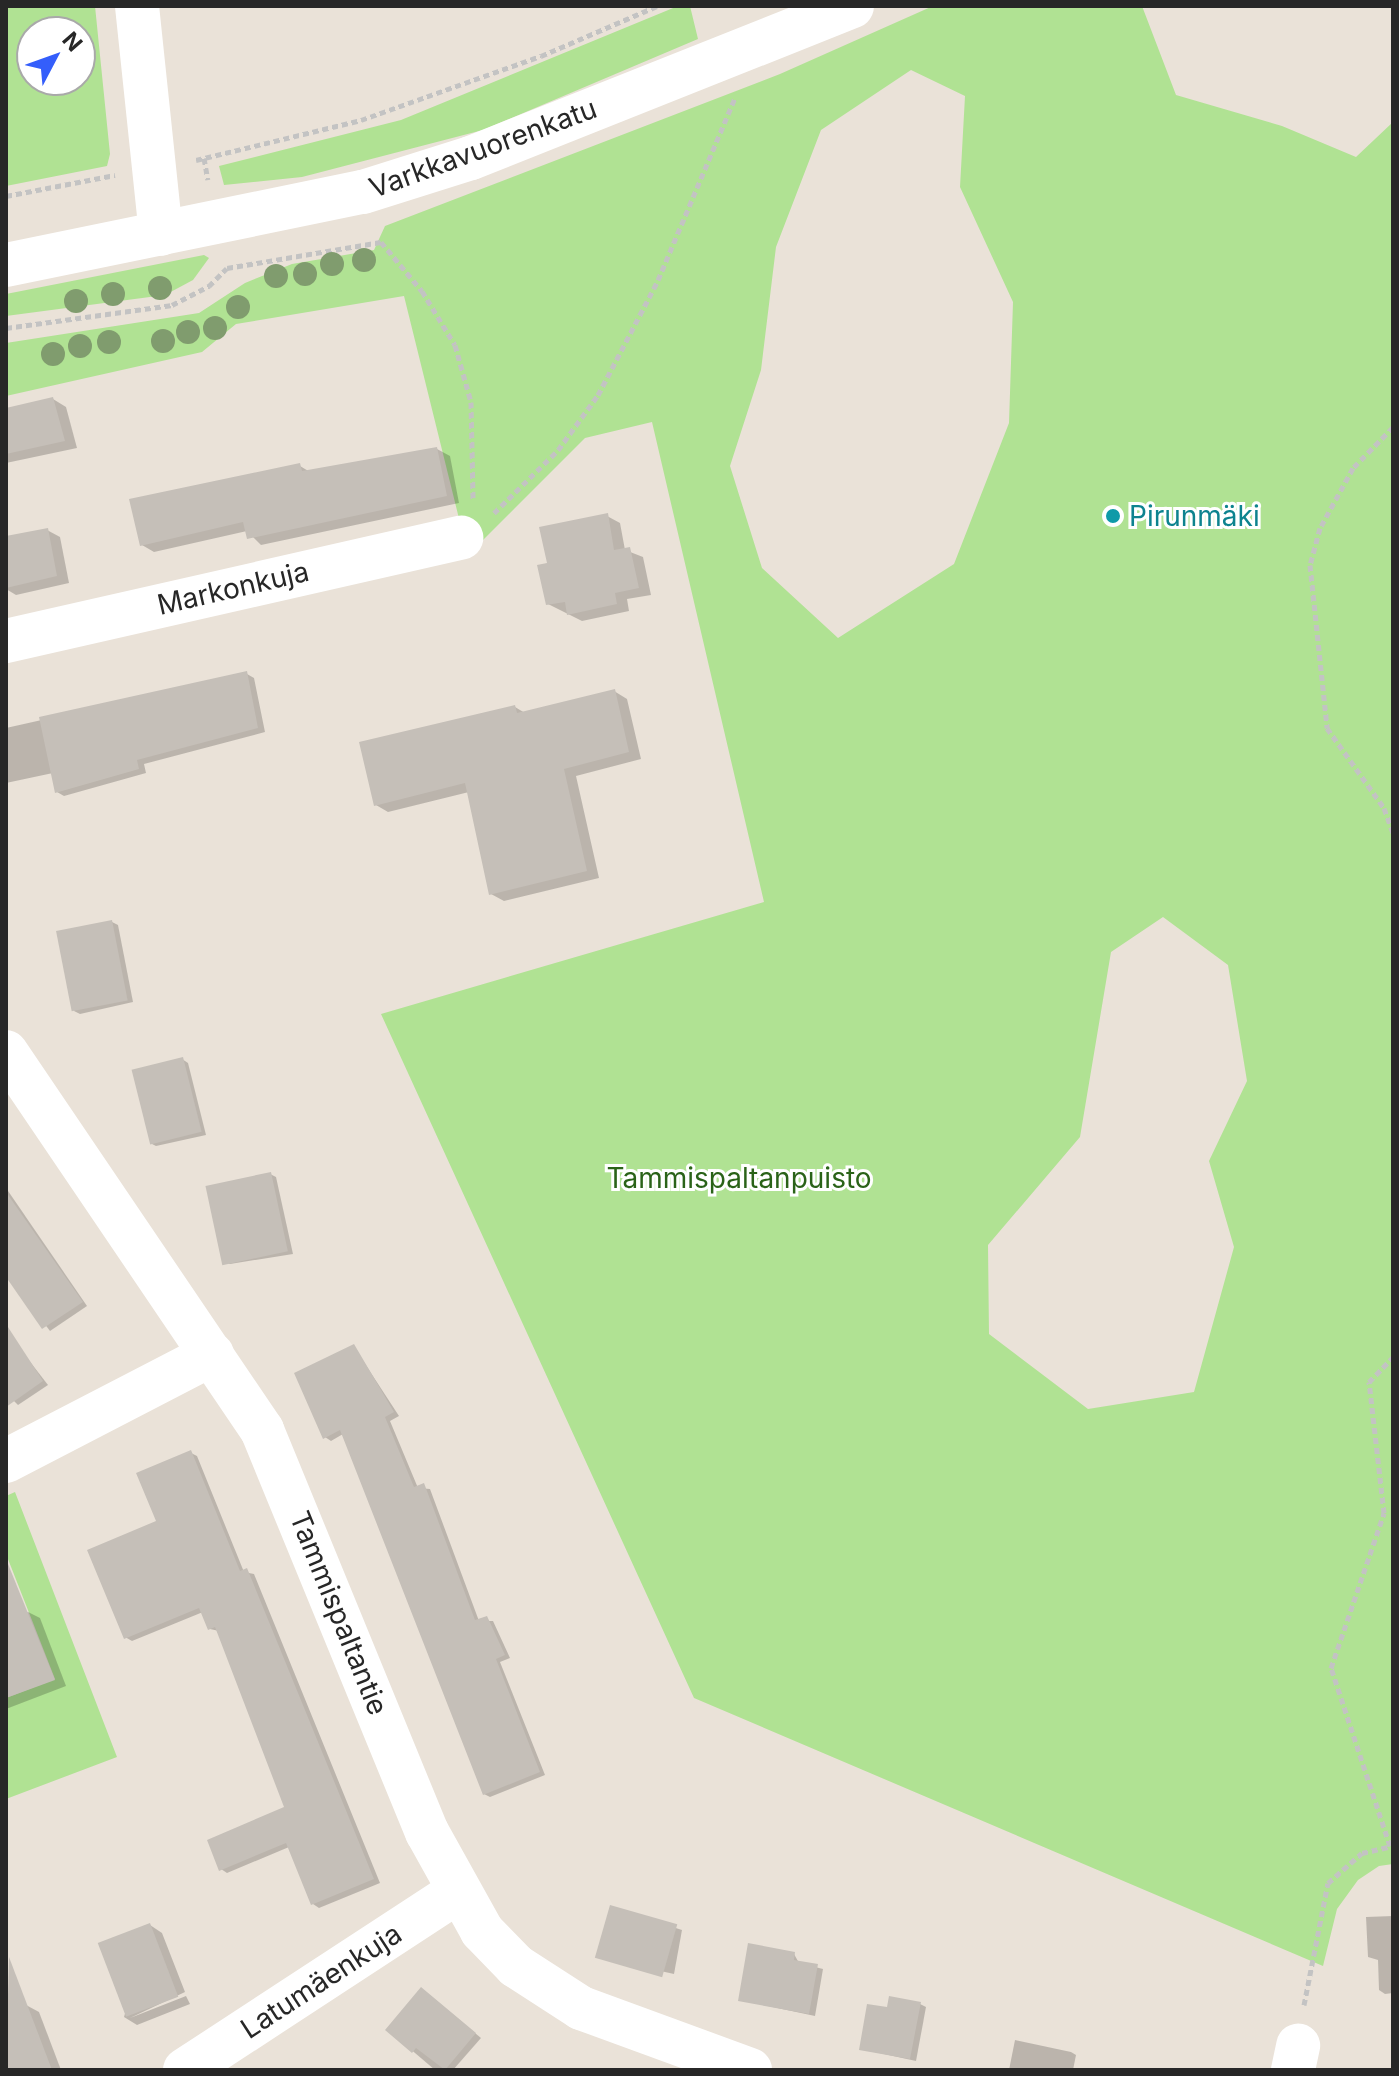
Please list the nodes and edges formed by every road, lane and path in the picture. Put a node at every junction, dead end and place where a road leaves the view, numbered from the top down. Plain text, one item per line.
1 (137, 6) edge
2 (657, 6) edge
3 (852, 6) edge
4 (738, 90) dead end
5 (204, 158) junction
6 (182, 163) dead end
7 (123, 173) dead end
8 (210, 186) dead end
9 (6, 196) edge
10 (161, 234) junction
11 (225, 260) dead end
12 (6, 265) edge
13 (227, 268) junction
14 (6, 328) edge
15 (1393, 427) edge
16 (461, 538) junction
17 (6, 641) edge
18 (1393, 833) edge
19 (6, 1052) edge
20 (212, 1354) junction
21 (1393, 1357) edge
22 (6, 1461) edge
23 (1391, 1846) edge
24 (457, 1892) junction
25 (1296, 2058) edge
26 (185, 2070) edge
27 (750, 2070) edge

1 - 10 street
2 - 5 path
3 - 10 street, Varkkavuorenkatu
4 - 16 path
5 - 6 path
5 - 8 path
7 - 9 path
10 - 12 street, Varkkavuorenkatu
11 - 13 path
13 - 14 path
13 - 16 path
15 - 18 path
16 - 17 street, Markonkuja
19 - 20 street, Tammispaltantie
20 - 22 street
20 - 24 street, Tammispaltantie
21 - 23 path
23 - 25 path
24 - 26 street, Latumäenkuja
24 - 27 street, Tammispaltantie

